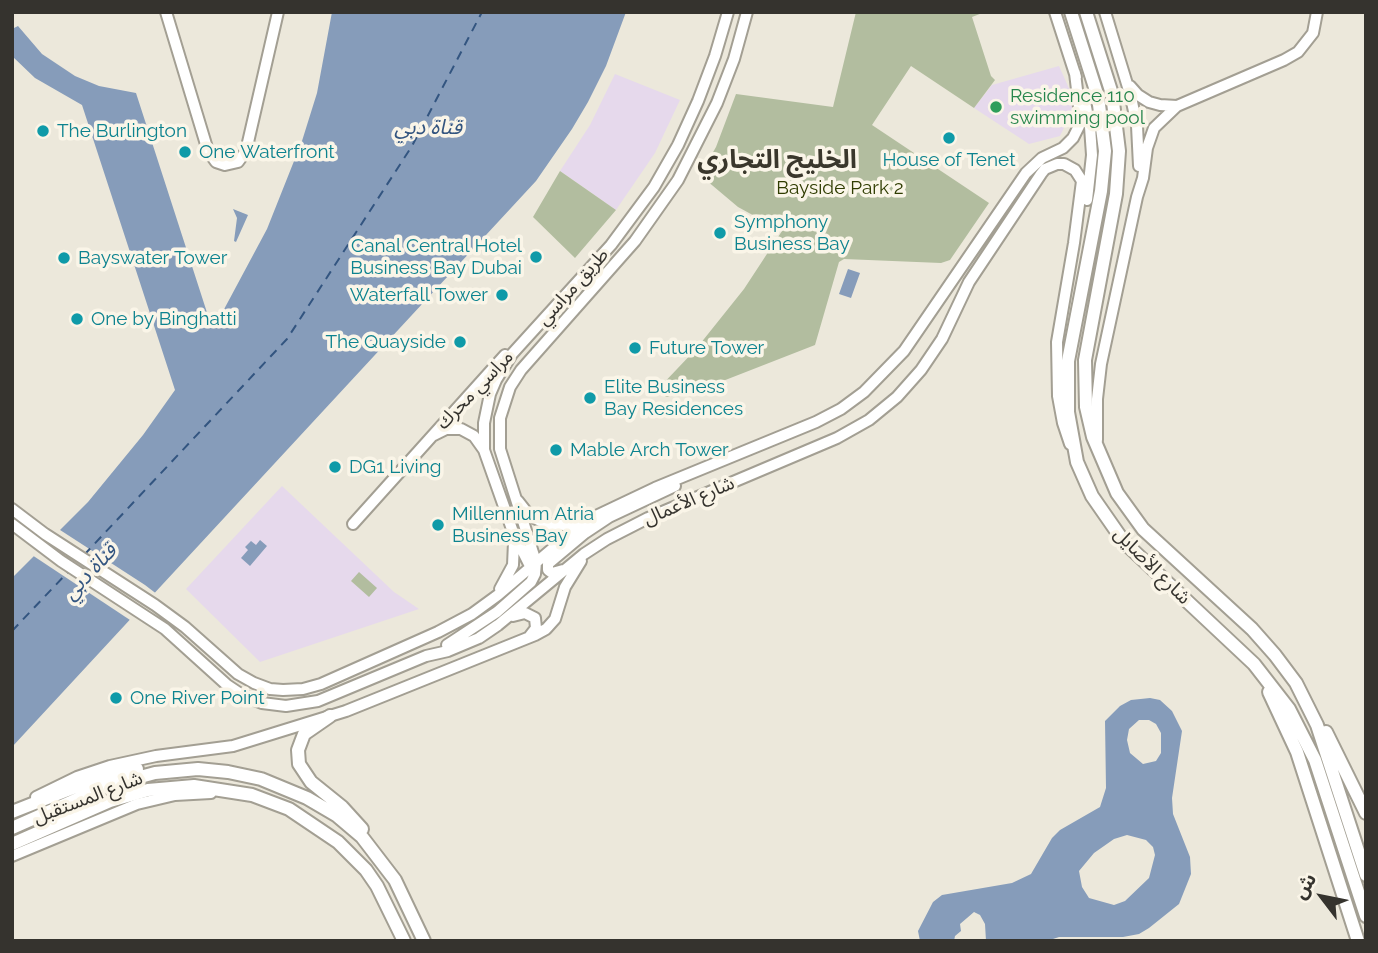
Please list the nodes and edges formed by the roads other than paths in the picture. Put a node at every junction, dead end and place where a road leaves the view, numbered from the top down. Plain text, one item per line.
1 (166, 12) edge
2 (278, 12) edge
3 (728, 12) edge
4 (747, 12) edge
5 (1055, 12) edge
6 (1071, 12) edge
7 (1086, 12) edge
8 (1105, 12) edge
9 (1317, 12) edge
10 (1075, 73) junction
11 (1128, 82) junction
12 (1177, 106) junction
13 (1143, 144) junction
14 (1086, 186) junction
15 (551, 296) dead end
16 (564, 297) junction
17 (522, 343) junction
18 (428, 438) junction
19 (484, 450) junction
20 (1098, 452) junction
21 (1077, 462) junction
22 (694, 472) junction
23 (655, 488) junction
24 (511, 490) junction
25 (12, 509) edge
26 (12, 524) edge
27 (352, 524) dead end
28 (513, 533) junction
29 (594, 547) junction
30 (533, 568) junction
31 (565, 569) junction
32 (550, 581) junction
33 (484, 606) junction
34 (507, 618) junction
35 (529, 637) junction
36 (426, 656) junction
37 (1254, 664) junction
38 (1312, 710) junction
39 (330, 716) junction
40 (172, 770) junction
41 (252, 795) junction
42 (12, 811) edge
43 (1366, 813) edge
44 (12, 828) edge
45 (12, 844) edge
46 (374, 850) junction
47 (12, 856) edge
48 (1366, 875) edge
49 (1366, 916) edge
50 (404, 941) edge
51 (424, 941) edge
52 (1358, 941) edge

1 - 2 street
3 - 16 street, طريق مراسي
4 - 24 street, طريق مراسي
5 - 10 street, شارع الأعمال
6 - 21 main road, شارع الأصايل
7 - 20 main road, شارع الأصايل
8 - 11 street
9 - 12 street
10 - 14 street, شارع الأعمال
10 - 22 street, شارع الأعمال
11 - 12 street
11 - 13 street
12 - 13 street
13 - 20 street
14 - 21 street, شارع الأعمال
14 - 29 street, شارع الأعمال
15 - 16 street
16 - 17 street, طريق مراسي
17 - 18 street, مراسي محرك
17 - 19 street, طريق مراسي
18 - 19 street, مراسي محرك
18 - 27 street, مراسي محرك
19 - 28 street, طريق مراسي
20 - 38 main road, شارع الأصايل
21 - 37 main road, شارع الأصايل
22 - 23 street, شارع الأعمال
22 - 31 street
23 - 24 street
23 - 30 street, شارع الأعمال
24 - 30 street, طريق مراسي
25 - 33 street, شارع الأعمال
26 - 36 street, شارع الأعمال
28 - 30 street, طريق مراسي
28 - 33 street
29 - 31 street, شارع الأعمال
29 - 35 street
30 - 32 street
30 - 33 street, شارع الأعمال
30 - 36 street
31 - 32 street, شارع الأعمال
32 - 34 street, شارع الأعمال
34 - 35 street
34 - 36 street, شارع الأعمال
35 - 39 street
37 - 49 main road, شارع الأصايل
37 - 52 main road
38 - 43 main road
38 - 48 main road, شارع الأصايل
39 - 42 street
39 - 46 main road
40 - 42 main road
40 - 44 main road, شارع المستقبل
40 - 46 main road, شارع المستقبل
41 - 45 main road, شارع المستقبل
41 - 47 street
41 - 50 main road, شارع المستقبل
46 - 51 main road, شارع المستقبل

